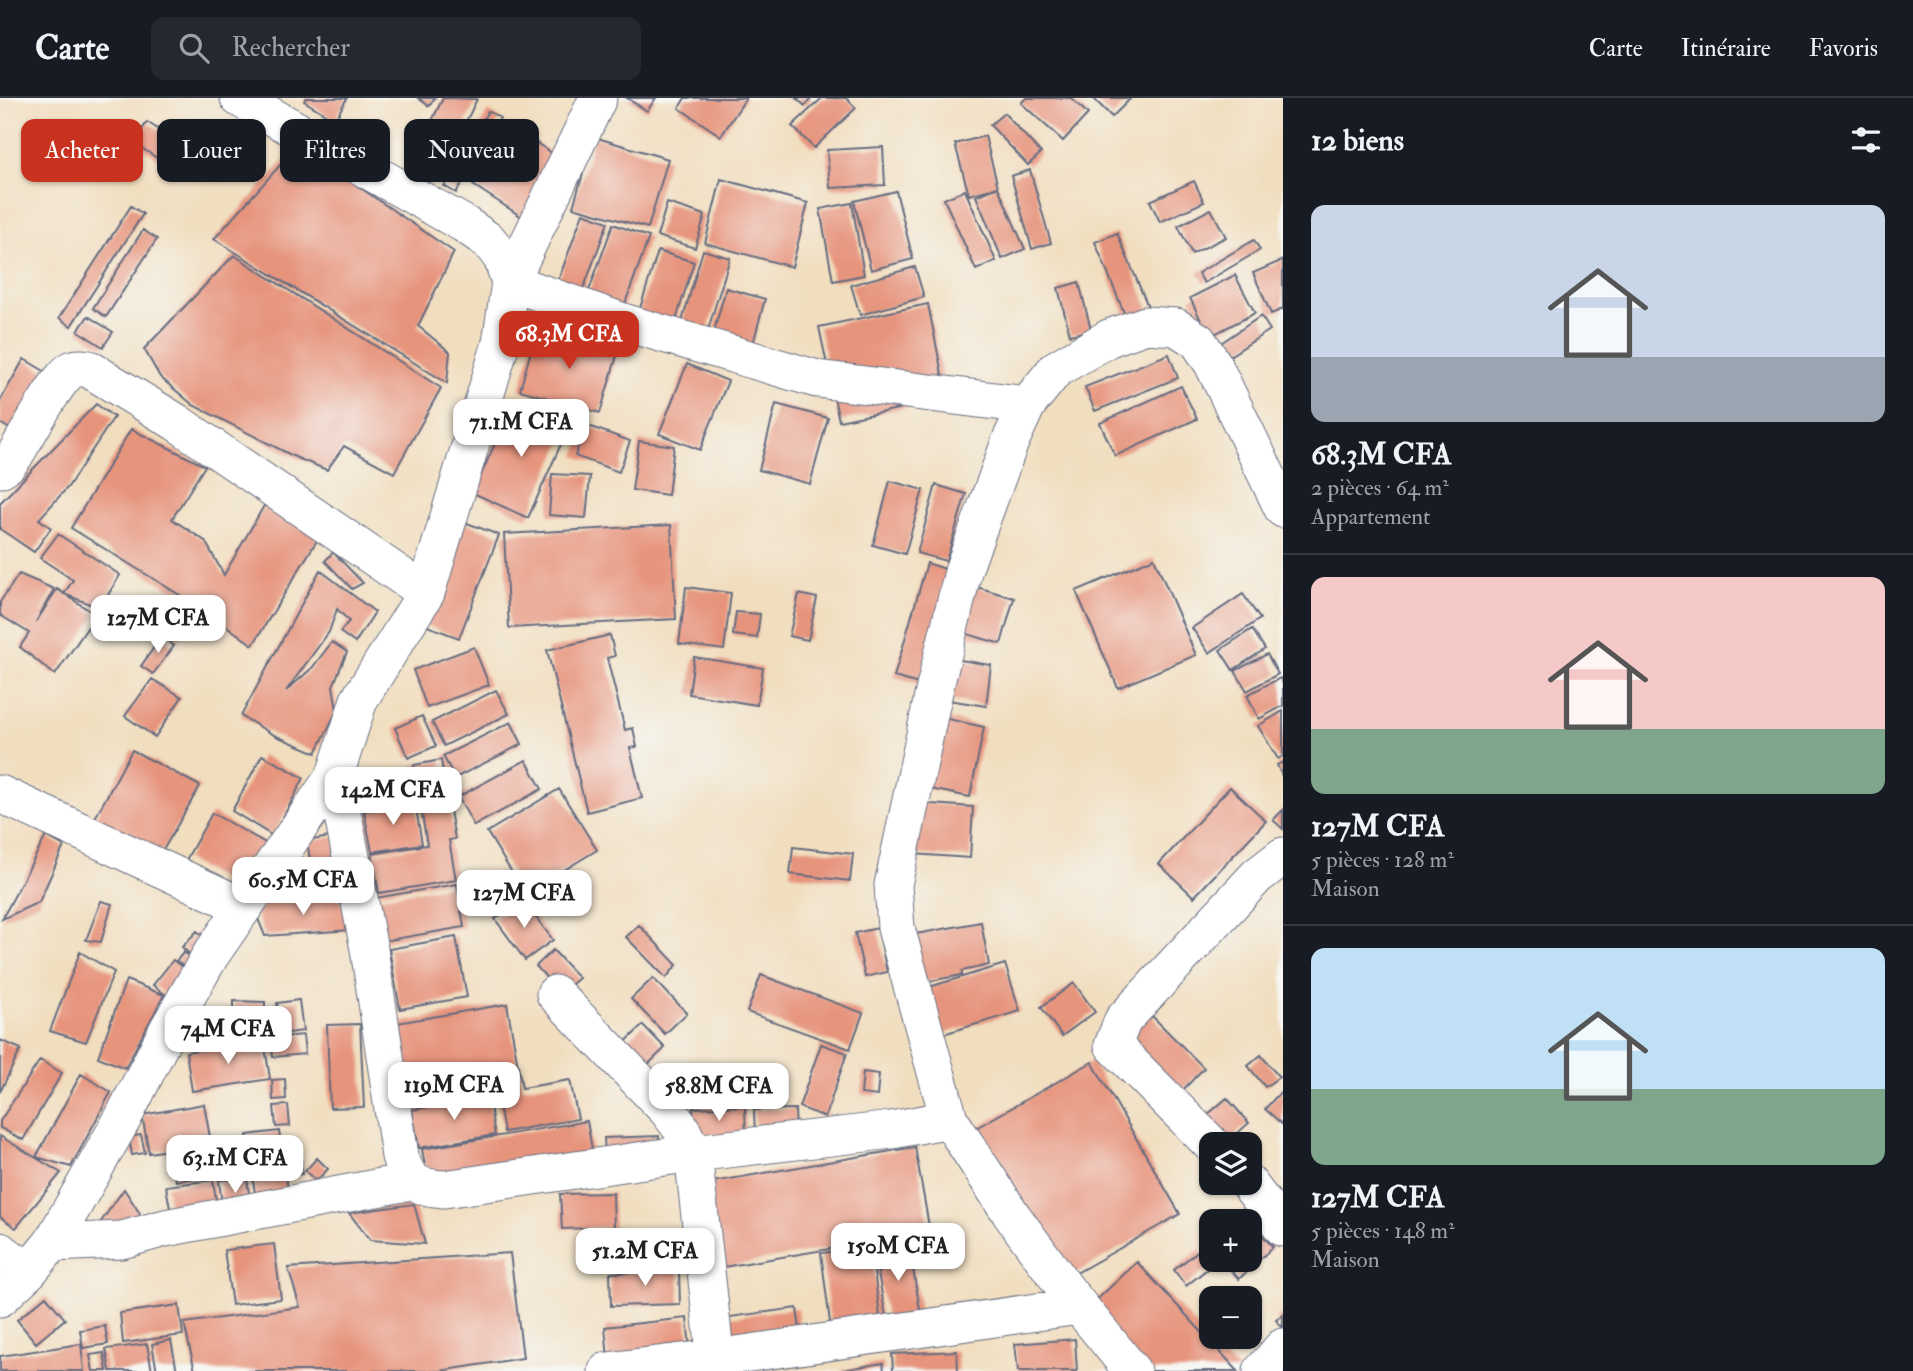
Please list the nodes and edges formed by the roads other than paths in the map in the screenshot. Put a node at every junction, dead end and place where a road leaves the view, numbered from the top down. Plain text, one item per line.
1 (239, 98) edge
2 (598, 98) edge
3 (510, 282) junction
4 (1027, 405) junction
5 (0, 469) edge
6 (1283, 509) edge
7 (426, 593) junction
8 (335, 775) junction
9 (0, 794) edge
10 (1283, 856) edge
11 (244, 907) junction
12 (555, 994) dead end
13 (948, 1119) junction
14 (1199, 1132) edge
15 (693, 1153) junction
16 (413, 1181) junction
17 (1257, 1195) edge
18 (1283, 1228) edge
19 (52, 1243) junction
20 (14, 1261) edge
21 (0, 1298) edge
22 (1079, 1306) junction
23 (1283, 1346) edge
24 (716, 1364) edge
25 (607, 1371) edge
26 (1132, 1371) edge
27 (1263, 1371) edge

1 - 3 street
2 - 3 street
3 - 4 street
3 - 7 street
4 - 6 street
4 - 13 street
5 - 7 street
7 - 8 street
8 - 11 street
8 - 16 street
9 - 11 street
10 - 14 street
11 - 19 street
12 - 15 street
13 - 15 street
13 - 22 street
15 - 16 street
15 - 24 street
16 - 19 street
17 - 18 street
19 - 20 street
20 - 21 street
22 - 24 street
22 - 26 street
23 - 27 street
24 - 25 street

